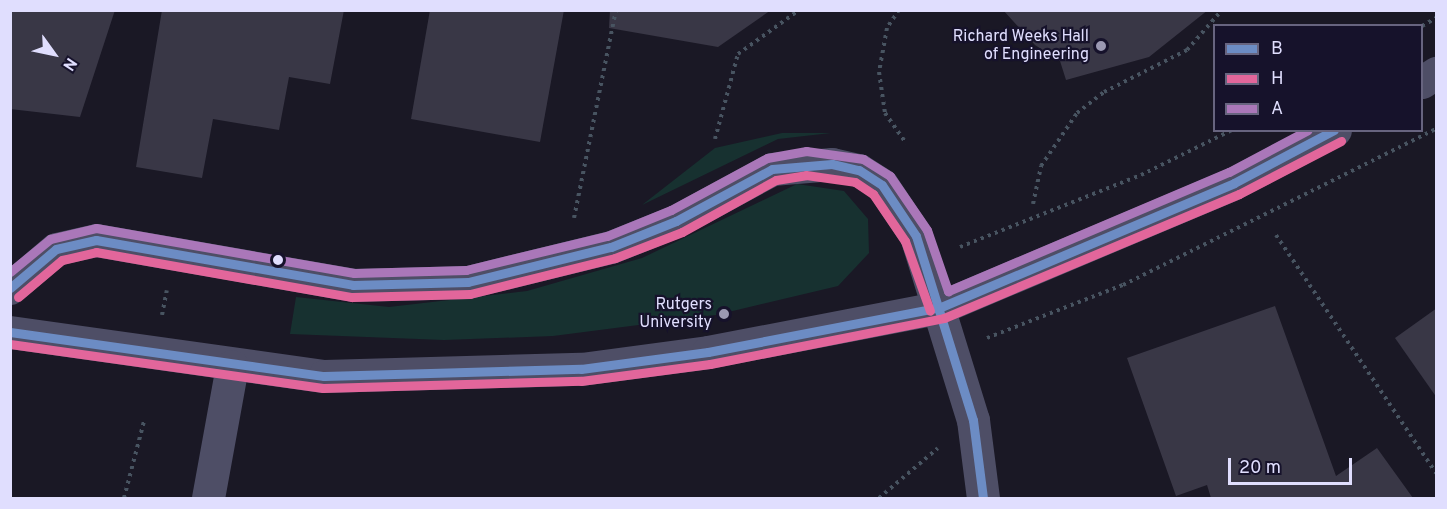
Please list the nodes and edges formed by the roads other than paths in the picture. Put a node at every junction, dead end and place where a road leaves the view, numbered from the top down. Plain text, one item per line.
1 (1437, 73) edge
2 (1423, 81) edge
3 (1331, 132) edge
4 (10, 288) edge
5 (941, 307) junction
6 (10, 332) edge
7 (232, 366) junction
8 (208, 498) edge
9 (982, 498) edge

1 - 2 street
3 - 5 street
4 - 5 street
5 - 7 street
5 - 9 street
6 - 7 street
7 - 8 street

